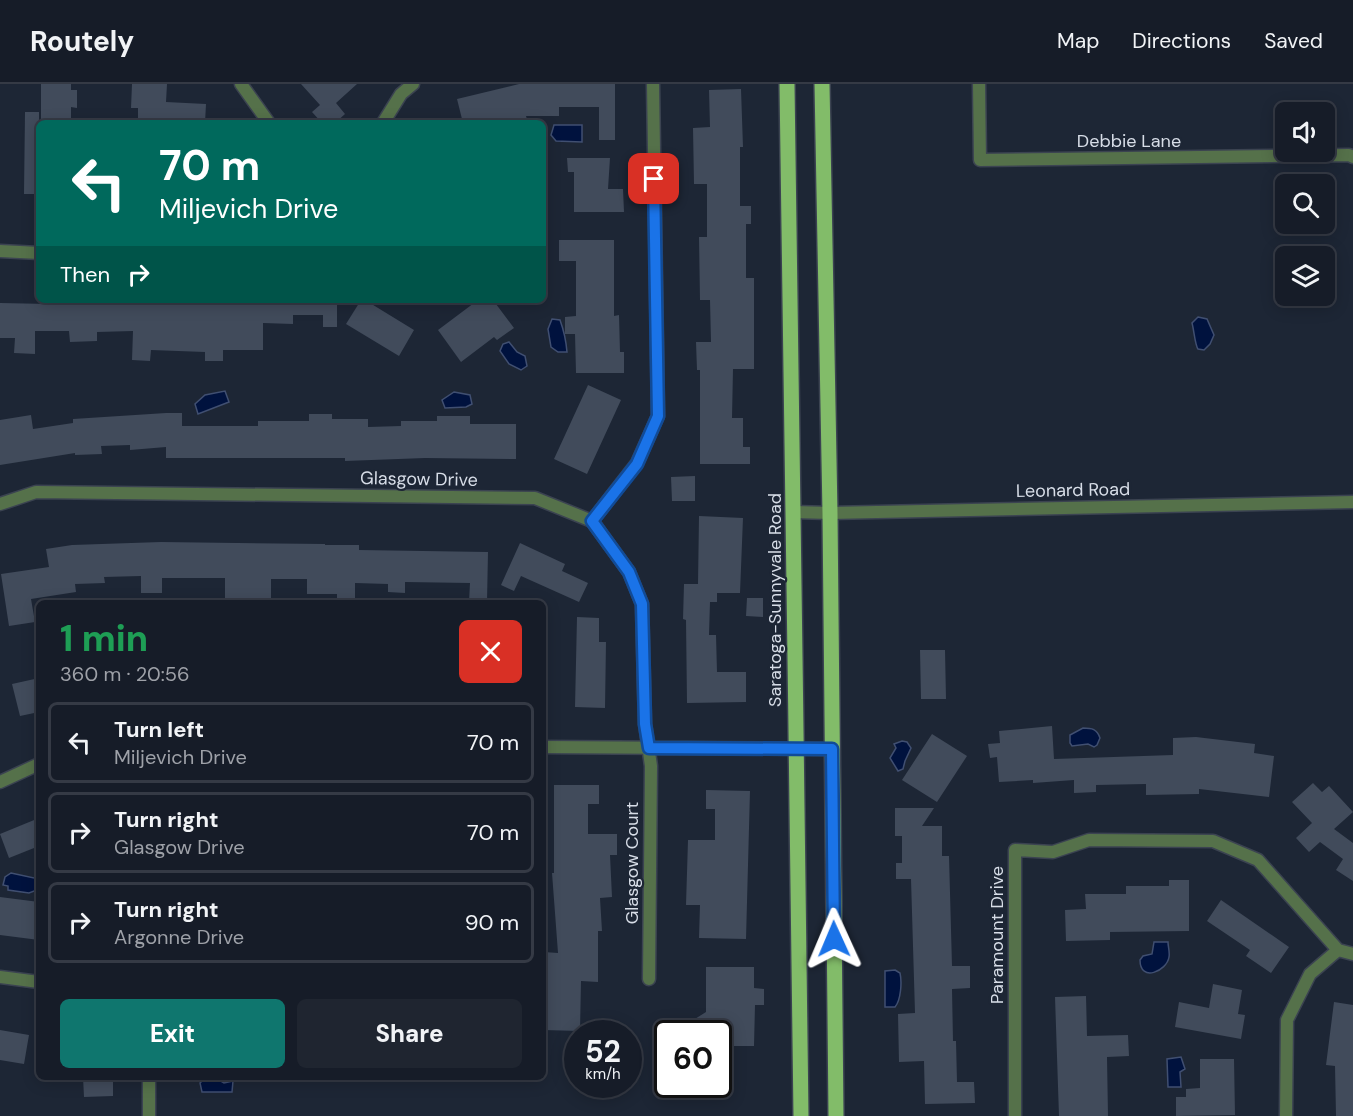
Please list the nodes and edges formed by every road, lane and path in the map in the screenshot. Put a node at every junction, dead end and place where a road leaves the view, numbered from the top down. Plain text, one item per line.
1 (241, 84) edge
2 (413, 84) edge
3 (652, 84) edge
4 (787, 84) edge
5 (822, 84) edge
6 (979, 84) edge
7 (266, 120) edge
8 (385, 120) edge
9 (1353, 157) edge
10 (0, 252) edge
11 (36, 253) edge
12 (1353, 502) edge
13 (0, 504) edge
14 (794, 512) junction
15 (830, 513) junction
16 (592, 521) junction
17 (546, 747) edge
18 (649, 748) junction
19 (795, 749) junction
20 (832, 749) junction
21 (36, 765) edge
22 (0, 782) edge
23 (1338, 950) junction
24 (1353, 954) edge
25 (0, 977) edge
26 (649, 979) dead end
27 (36, 982) edge
28 (149, 1080) edge
29 (149, 1116) edge
30 (801, 1116) edge
31 (836, 1116) edge
32 (1015, 1116) edge
33 (1286, 1116) edge

1 - 7 street
2 - 8 street
3 - 16 street
4 - 14 main road, Saratoga-Sunnyvale Road
5 - 15 main road
6 - 9 street, Debbie Lane
10 - 11 street
12 - 15 street, Leonard Road
13 - 16 street, Glasgow Drive
14 - 15 street, Leonard Road
14 - 19 main road, Saratoga-Sunnyvale Road
15 - 20 main road
16 - 18 street
17 - 18 street
18 - 19 street
18 - 26 street, Glasgow Court
19 - 20 street
19 - 30 main road, Saratoga-Sunnyvale Road
20 - 31 main road
21 - 22 street
23 - 24 street
23 - 32 street, Paramount Drive
23 - 33 street
25 - 27 street
28 - 29 street

